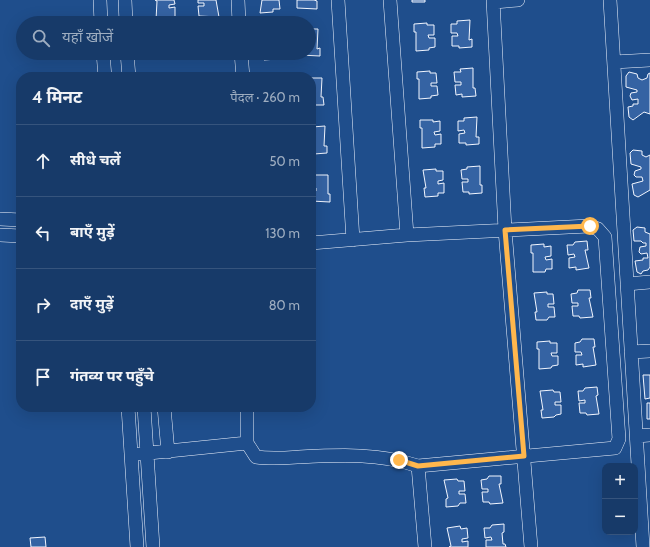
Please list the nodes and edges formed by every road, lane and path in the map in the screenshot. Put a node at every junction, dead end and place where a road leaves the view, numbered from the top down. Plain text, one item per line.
1 (100, 0) edge
2 (125, 0) edge
3 (238, 0) edge
4 (338, 0) edge
5 (390, 0) edge
6 (518, 0) edge
7 (610, 0) edge
8 (493, 1) edge
9 (101, 16) edge
10 (126, 16) edge
11 (239, 16) edge
12 (104, 60) edge
13 (128, 60) edge
14 (242, 60) edge
15 (650, 60) edge
16 (614, 62) junction
17 (105, 72) edge
18 (129, 72) edge
19 (243, 72) edge
20 (0, 219) edge
21 (16, 220) edge
22 (505, 230) junction
23 (0, 235) edge
24 (407, 235) junction
25 (16, 236) edge
26 (353, 240) junction
27 (316, 243) edge
28 (650, 282) edge
29 (627, 284) junction
30 (650, 351) edge
31 (632, 352) junction
32 (128, 412) edge
33 (144, 412) edge
34 (164, 412) edge
35 (247, 412) edge
36 (650, 435) edge
37 (637, 436) junction
38 (247, 443) junction
39 (168, 452) junction
40 (147, 454) junction
41 (131, 455) junction
42 (524, 456) junction
43 (418, 466) junction
44 (646, 520) edge
45 (137, 547) edge
46 (153, 547) edge
47 (425, 547) edge
48 (531, 547) edge
49 (643, 547) edge

1 - 9 street
2 - 10 street
3 - 11 street
4 - 26 street
5 - 24 street
6 - 8 street
7 - 16 street
8 - 22 street
12 - 17 street
13 - 18 street
14 - 19 street
15 - 16 street
16 - 29 street
20 - 21 street
22 - 24 street
22 - 42 street
22 - 42 street
23 - 25 street
24 - 26 street
26 - 27 street
28 - 29 street
29 - 31 street
30 - 31 street
31 - 37 street
32 - 41 street
33 - 40 street
34 - 39 street
35 - 38 street
36 - 37 street
37 - 44 street
38 - 39 street
38 - 43 street
39 - 40 street
40 - 41 street
40 - 46 street
41 - 45 street
42 - 43 street
42 - 48 street
43 - 47 street
44 - 49 street

